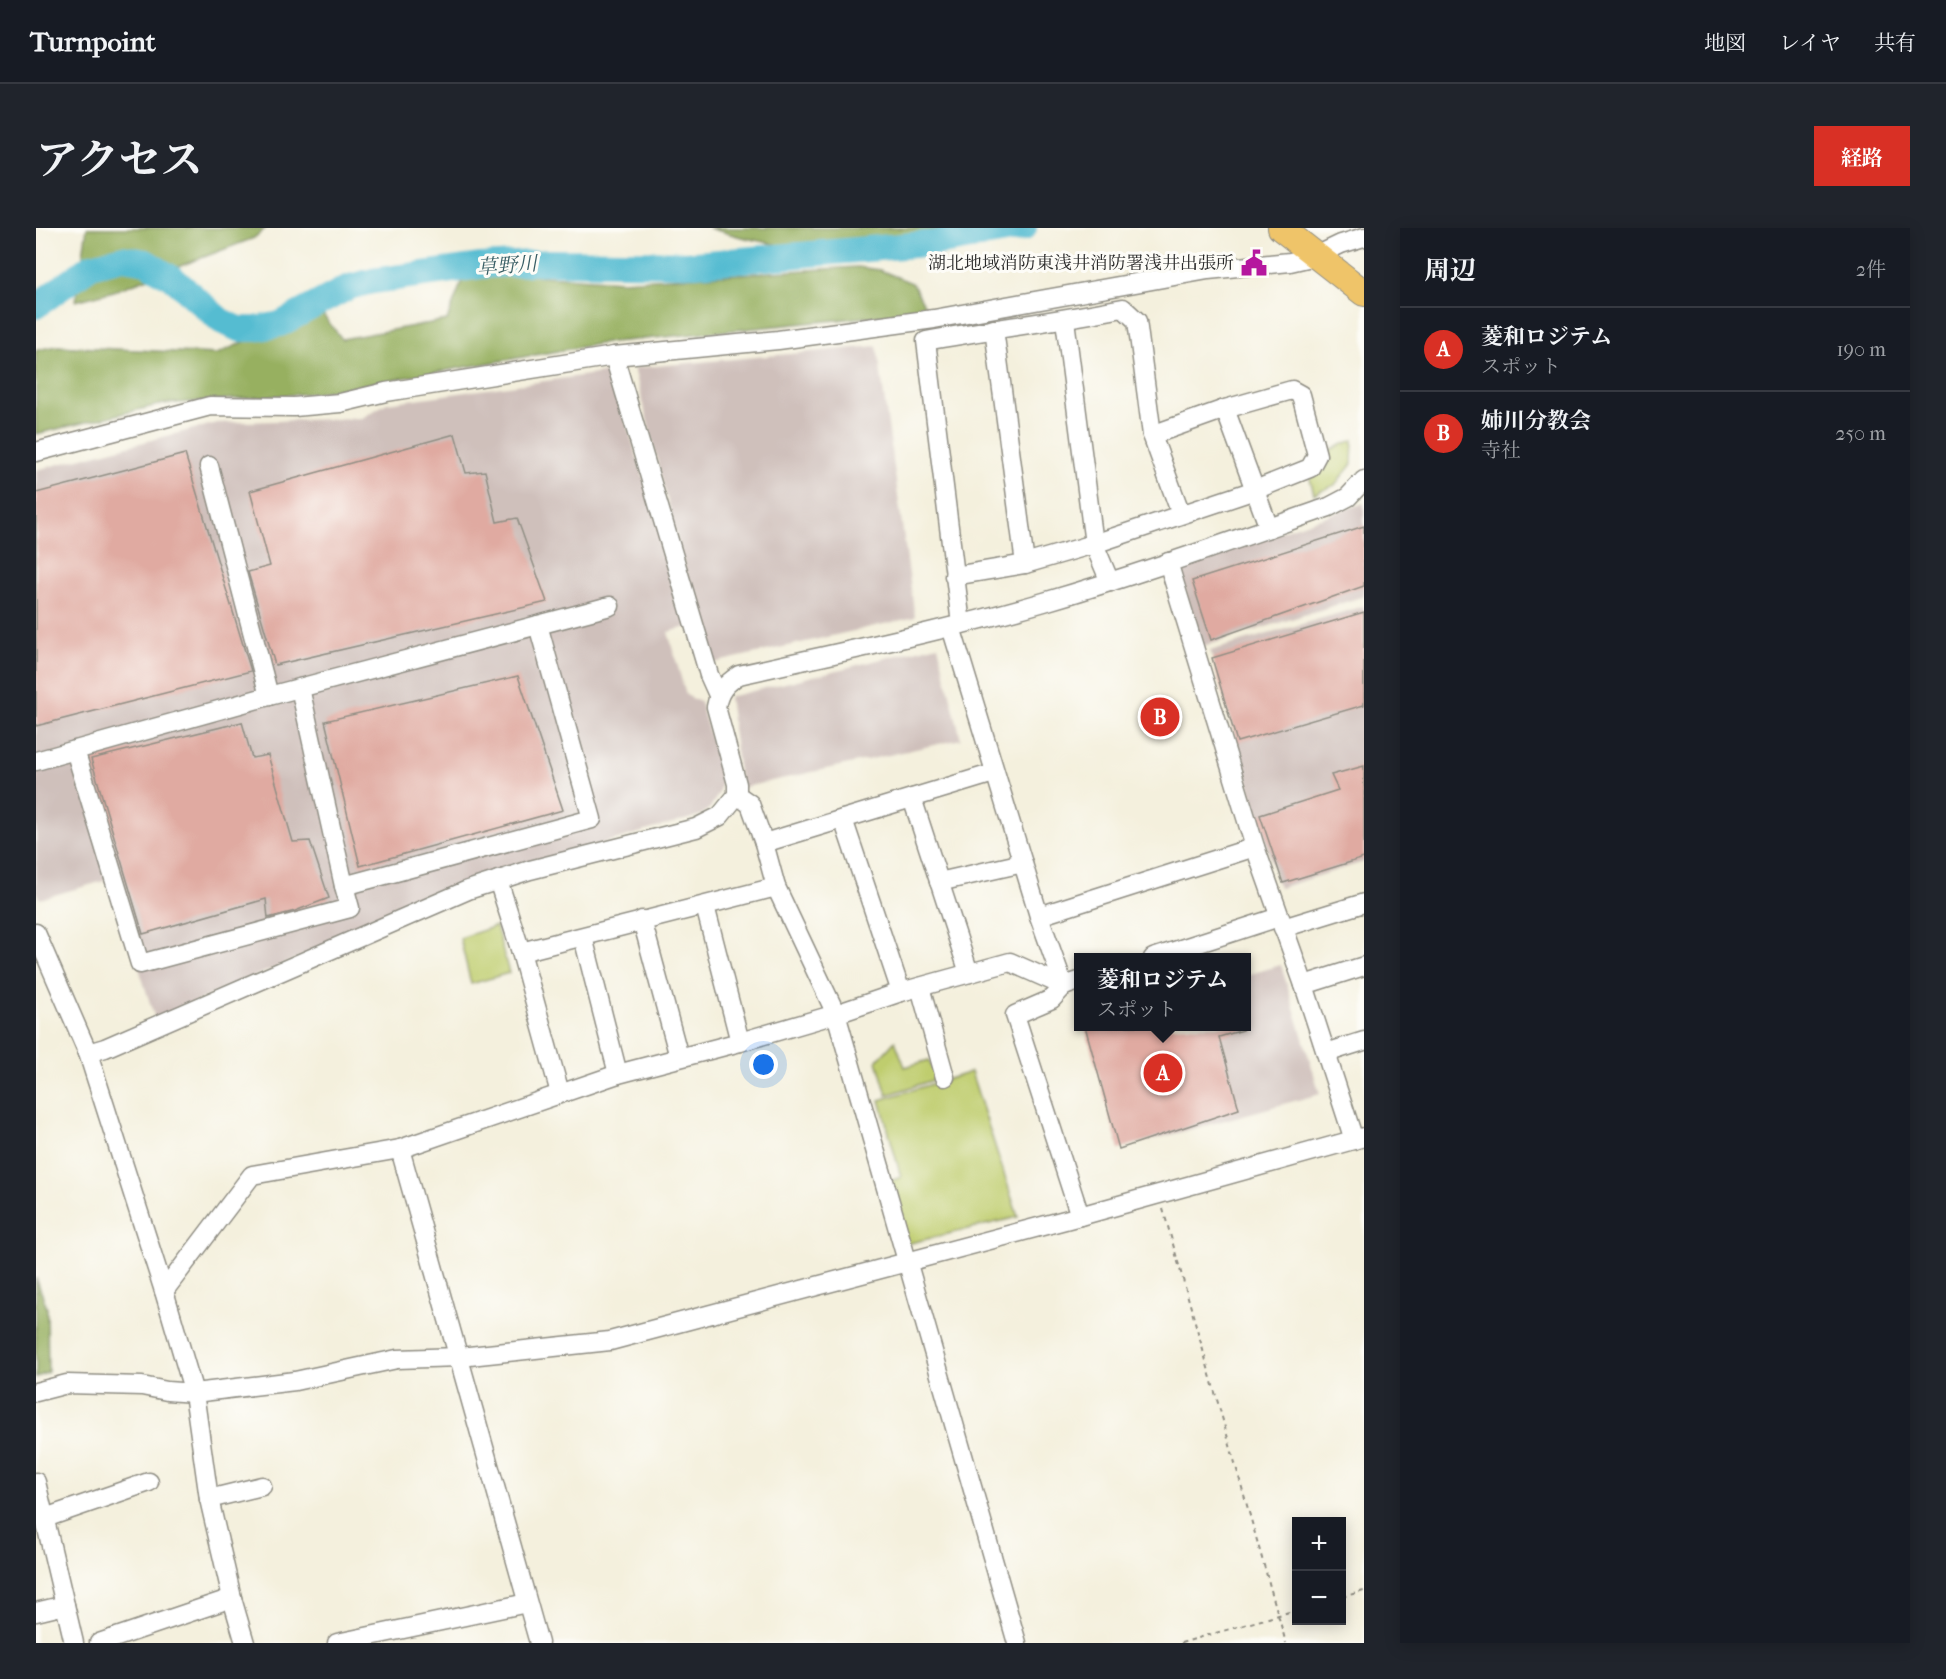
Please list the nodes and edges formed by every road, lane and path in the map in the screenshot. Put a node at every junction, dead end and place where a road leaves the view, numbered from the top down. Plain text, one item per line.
1 (1281, 228) edge
2 (1364, 237) edge
3 (1311, 252) junction
4 (1364, 293) edge
5 (1065, 320) junction
6 (994, 329) junction
7 (614, 356) junction
8 (1226, 409) junction
9 (1152, 435) junction
10 (36, 452) edge
11 (209, 466) dead end
12 (1364, 480) edge
13 (1255, 490) junction
14 (1180, 514) junction
15 (1269, 528) junction
16 (1094, 544) junction
17 (1168, 562) junction
18 (1025, 564) junction
19 (954, 576) junction
20 (1110, 582) junction
21 (610, 606) dead end
22 (538, 625) junction
23 (956, 625) junction
24 (300, 688) junction
25 (718, 695) junction
26 (268, 696) junction
27 (75, 750) junction
28 (36, 761) edge
29 (994, 773) junction
30 (737, 795) junction
31 (912, 798) junction
32 (843, 819) junction
33 (764, 843) junction
34 (1255, 847) junction
35 (1023, 863) junction
36 (498, 880) junction
37 (939, 882) junction
38 (345, 886) junction
39 (777, 886) junction
40 (1364, 903) edge
41 (705, 906) junction
42 (1039, 916) junction
43 (642, 920) junction
44 (1281, 923) junction
45 (36, 933) edge
46 (583, 937) junction
47 (521, 952) junction
48 (1168, 953) edge
49 (1364, 966) edge
50 (969, 974) junction
51 (1071, 983) edge
52 (1304, 985) junction
53 (920, 987) junction
54 (901, 992) junction
55 (836, 1014) junction
56 (1364, 1041) edge
57 (740, 1042) junction
58 (88, 1053) junction
59 (1326, 1053) junction
60 (679, 1057) junction
61 (618, 1074) junction
62 (945, 1077) dead end
63 (560, 1093) junction
64 (1359, 1138) edge
65 (400, 1149) junction
66 (1159, 1195) junction
67 (1080, 1216) junction
68 (906, 1262) junction
69 (164, 1291) junction
70 (460, 1357) junction
71 (36, 1392) edge
72 (194, 1393) junction
73 (36, 1482) edge
74 (149, 1482) dead end
75 (262, 1486) dead end
76 (209, 1499) junction
77 (41, 1513) edge
78 (1364, 1591) edge
79 (1346, 1596) edge
80 (232, 1598) junction
81 (527, 1603) junction
82 (65, 1605) junction
83 (1292, 1611) edge
84 (36, 1612) edge
85 (1278, 1615) junction
86 (74, 1643) edge
87 (99, 1643) edge
88 (245, 1643) edge
89 (337, 1643) edge
90 (539, 1643) edge
91 (1017, 1643) edge
92 (1181, 1643) edge
93 (1286, 1643) edge

1 - 3 highway
2 - 3 street
3 - 4 highway
3 - 7 street
5 - 6 street
5 - 9 street
5 - 16 street
6 - 18 street
6 - 19 street
7 - 10 street
7 - 25 street
8 - 9 street
8 - 13 street
8 - 13 street
9 - 14 street
11 - 26 street
12 - 15 street
13 - 14 street
13 - 15 street
14 - 16 street
15 - 17 street
16 - 18 street
16 - 20 street
17 - 20 street
17 - 34 street
18 - 19 street
19 - 23 street
20 - 23 street
21 - 22 street
22 - 24 street
22 - 38 street
23 - 25 street
23 - 29 street
24 - 26 street
24 - 38 street
25 - 30 street
26 - 27 street
27 - 28 street
27 - 38 street
29 - 31 street
29 - 35 street
30 - 33 street
30 - 36 street
31 - 32 street
31 - 37 street
32 - 33 street
32 - 54 street
33 - 39 street
34 - 42 street
34 - 44 street
35 - 37 street
35 - 42 street
36 - 47 street
36 - 58 street
37 - 50 street
39 - 41 street
39 - 55 street
40 - 44 street
41 - 43 street
41 - 57 street
42 - 51 street
43 - 46 street
43 - 60 street
44 - 48 street
44 - 52 street
45 - 58 street
46 - 47 street
46 - 61 street
47 - 63 street
49 - 52 street
50 - 51 street
50 - 53 street
51 - 67 street
52 - 59 street
53 - 54 street
53 - 62 street
54 - 55 street
55 - 57 street
55 - 68 street
56 - 59 street
57 - 60 street
58 - 69 street
59 - 64 street
60 - 61 street
61 - 63 street
63 - 65 street
64 - 66 street
65 - 69 street
65 - 70 street
66 - 67 street
66 - 85 path
67 - 68 street
68 - 70 street
68 - 91 street
69 - 72 street
70 - 72 street
70 - 81 street
71 - 72 street
72 - 76 street
73 - 77 street
74 - 77 street
75 - 76 street
76 - 80 street
77 - 82 street
78 - 79 path
80 - 87 street
80 - 88 street
81 - 89 street
81 - 90 street
82 - 84 street
82 - 86 street
83 - 85 path
85 - 92 path
85 - 93 path

